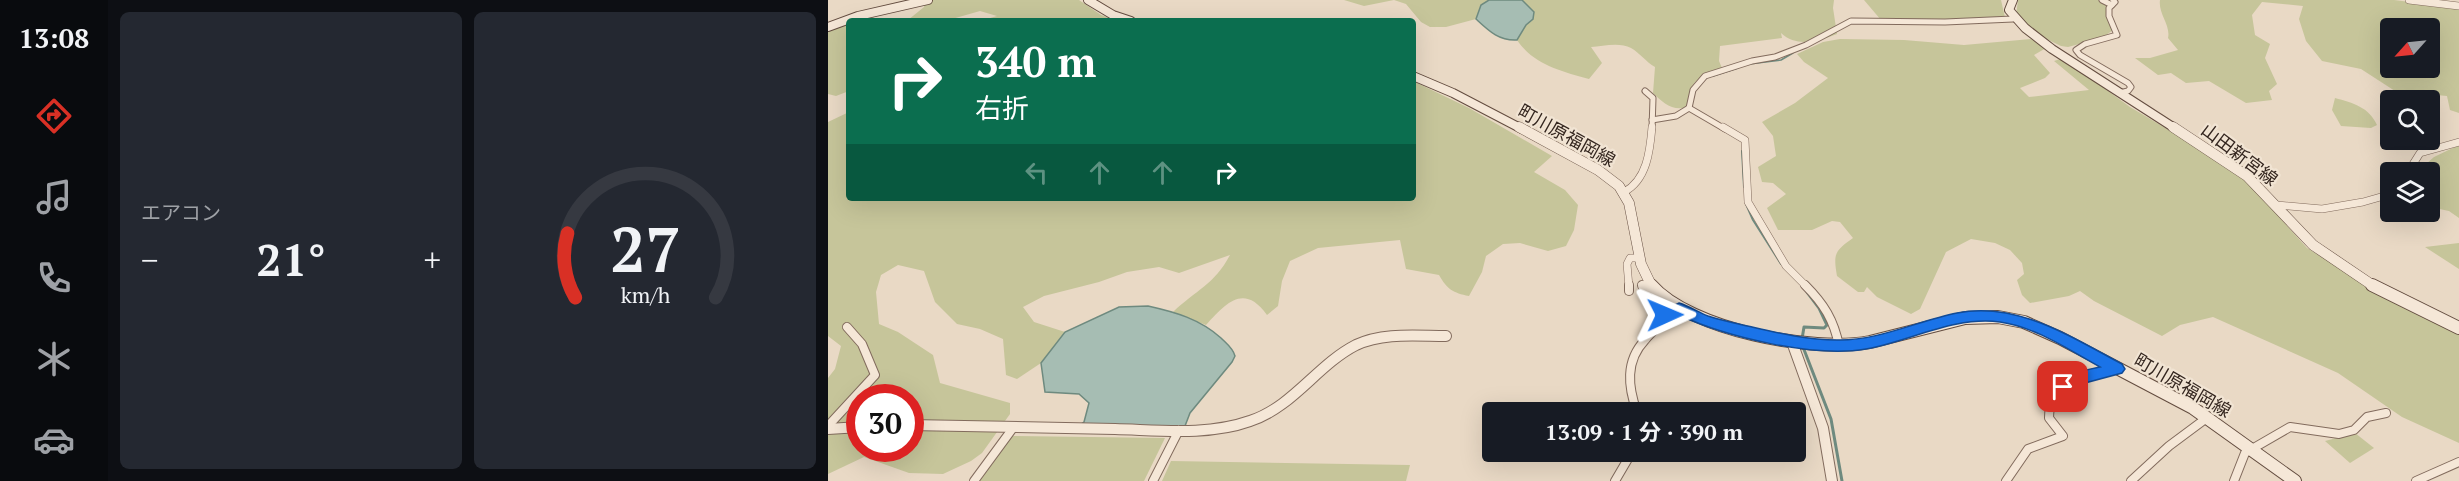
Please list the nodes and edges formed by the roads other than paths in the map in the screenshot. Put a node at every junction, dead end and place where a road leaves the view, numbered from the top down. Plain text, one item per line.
1 (928, 0) edge
2 (2013, 0) edge
3 (2102, 0) edge
4 (2409, 0) edge
5 (1094, 1) edge
6 (2113, 3) edge
7 (2459, 6) edge
8 (853, 18) edge
9 (1122, 18) edge
10 (2013, 19) junction
11 (846, 20) edge
12 (828, 27) edge
13 (1416, 78) edge
14 (1645, 91) dead end
15 (2118, 93) junction
16 (1689, 108) junction
17 (1652, 120) junction
18 (2459, 142) edge
19 (2414, 162) edge
20 (1624, 192) junction
21 (2380, 197) edge
22 (2277, 205) junction
23 (1640, 258) junction
24 (1628, 278) junction
25 (1645, 285) junction
26 (1629, 291) dead end
27 (1679, 308) junction
28 (1665, 315) junction
29 (847, 327) dead end
30 (2459, 328) edge
31 (1446, 336) dead end
32 (1792, 342) junction
33 (1839, 346) junction
34 (2117, 369) junction
35 (1633, 402) edge
36 (2386, 413) dead end
37 (2208, 417) junction
38 (924, 425) edge
39 (828, 427) edge
40 (846, 427) edge
41 (1013, 428) junction
42 (1179, 430) junction
43 (2251, 448) junction
44 (1626, 462) edge
45 (2459, 462) edge
46 (974, 481) edge
47 (1153, 481) edge
48 (1615, 481) edge
49 (1832, 481) edge
50 (2006, 481) edge
51 (2131, 481) edge
52 (2234, 481) edge
53 (2295, 481) edge
54 (2416, 481) edge

1 - 8 main road
2 - 10 main road
3 - 6 street
4 - 7 street
5 - 9 main road
6 - 15 street
10 - 15 main road, 山田新宮線
10 - 16 street
11 - 12 main road
13 - 20 main road, 町川原福岡線
14 - 17 street
15 - 22 main road, 山田新宮線
16 - 17 street
16 - 33 street
17 - 20 street
18 - 19 street
20 - 23 main road, 町川原福岡線
21 - 22 street
22 - 30 main road, 山田新宮線
23 - 24 street
23 - 25 main road, 町川原福岡線
24 - 25 street
24 - 26 street
25 - 27 main road, 町川原福岡線
25 - 28 street
27 - 28 street
27 - 32 main road, 町川原福岡線
28 - 35 street
29 - 39 street
31 - 42 street
32 - 33 main road, 町川原福岡線
32 - 49 street
33 - 34 main road, 町川原福岡線
34 - 37 main road, 町川原福岡線
34 - 50 street
36 - 43 street
37 - 43 main road, 町川原福岡線
37 - 51 street
38 - 41 street
39 - 40 street
41 - 42 street
41 - 46 street
42 - 47 street
43 - 52 street
43 - 53 main road, 町川原福岡線
44 - 48 street
45 - 54 street

